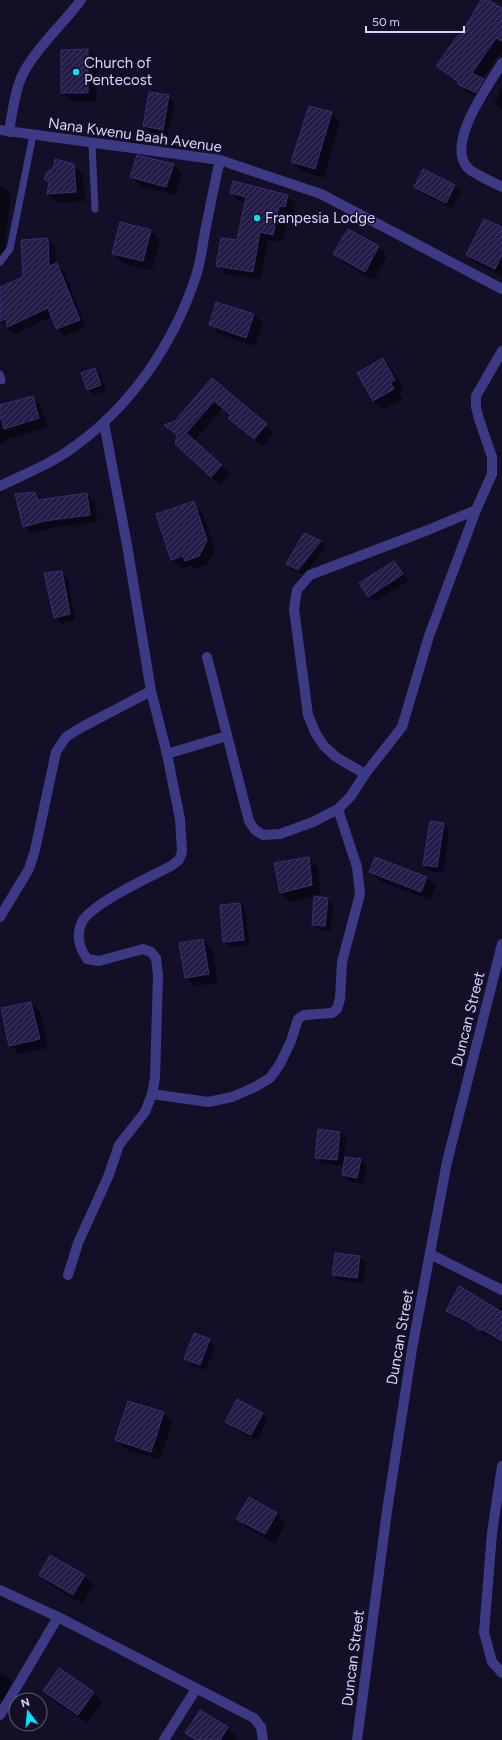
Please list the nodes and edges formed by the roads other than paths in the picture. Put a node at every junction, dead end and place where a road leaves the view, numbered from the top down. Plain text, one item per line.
1 (81, 0) edge
2 (502, 64) edge
3 (5, 131) edge
4 (33, 135) junction
5 (92, 144) junction
6 (220, 160) junction
7 (502, 187) edge
8 (95, 209) dead end
9 (0, 262) edge
10 (501, 286) edge
11 (502, 351) edge
12 (104, 423) junction
13 (0, 486) edge
14 (476, 510) junction
15 (207, 657) dead end
16 (151, 691) junction
17 (227, 736) junction
18 (167, 754) junction
19 (365, 774) junction
20 (338, 809) junction
21 (0, 917) edge
22 (502, 944) edge
23 (152, 1094) junction
24 (430, 1254) junction
25 (68, 1276) dead end
26 (502, 1290) edge
27 (502, 1466) edge
28 (0, 1590) edge
29 (58, 1617) junction
30 (502, 1673) edge
31 (196, 1689) junction
32 (0, 1715) edge
33 (164, 1740) edge
34 (263, 1740) edge
35 (357, 1740) edge

1 - 3 street
2 - 7 street
3 - 4 street, Nana Kwenu Baah Avenue
4 - 5 street, Nana Kwenu Baah Avenue
4 - 9 lane
5 - 6 street, Nana Kwenu Baah Avenue
5 - 8 lane
6 - 10 street, Nana Kwenu Baah Avenue
6 - 12 street
11 - 14 street
12 - 13 street
12 - 16 street
14 - 19 street
14 - 19 street
15 - 17 street
16 - 18 street
16 - 21 street
17 - 18 street
17 - 20 street
18 - 23 street
19 - 20 street
20 - 23 street
22 - 24 street, Duncan Street
23 - 25 street
24 - 26 street
24 - 35 street, Duncan Street
27 - 30 street
28 - 29 street
29 - 31 street
29 - 32 street
31 - 33 street
31 - 34 street

